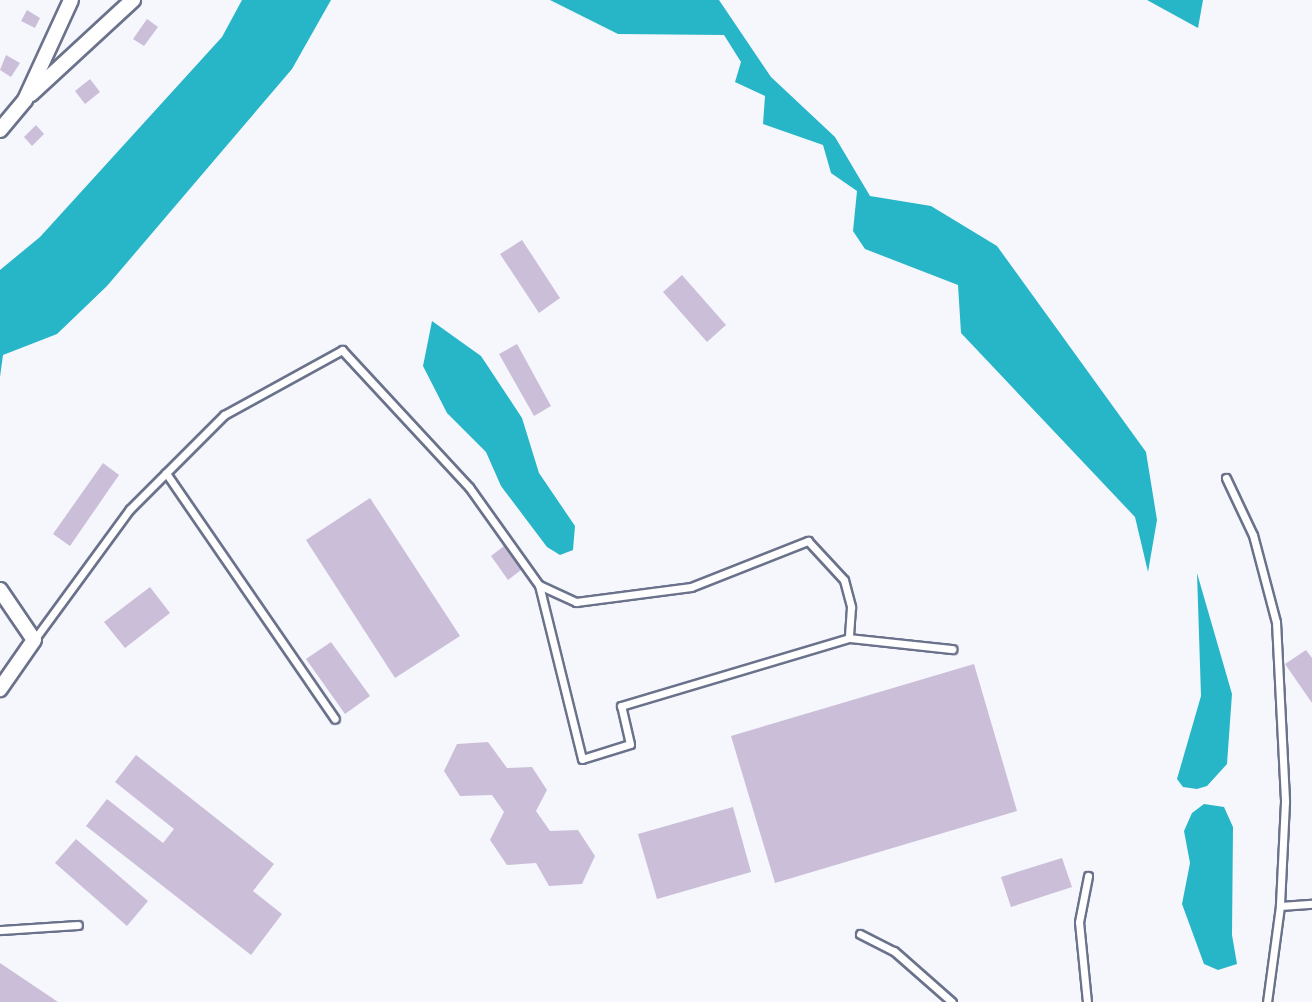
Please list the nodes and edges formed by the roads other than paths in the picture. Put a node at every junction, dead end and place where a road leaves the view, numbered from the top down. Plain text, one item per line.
1 (71, 0) edge
2 (133, 0) edge
3 (25, 100) junction
4 (1, 128) edge
5 (166, 473) junction
6 (1226, 478) dead end
7 (539, 585) junction
8 (0, 590) edge
9 (849, 638) junction
10 (34, 640) junction
11 (952, 649) dead end
12 (0, 689) edge
13 (335, 719) dead end
14 (1088, 876) dead end
15 (1312, 904) edge
16 (1280, 906) junction
17 (78, 925) dead end
18 (0, 930) edge
19 (860, 934) dead end
20 (952, 1002) edge
21 (1087, 1002) edge
22 (1267, 1002) edge

1 - 3 street
2 - 3 street
3 - 4 street
5 - 7 lane
5 - 10 lane
5 - 13 lane
6 - 16 lane
7 - 9 lane
7 - 9 lane
8 - 10 street
9 - 11 lane
10 - 12 street
14 - 21 lane
15 - 16 lane
16 - 22 lane
17 - 18 lane
19 - 20 lane

